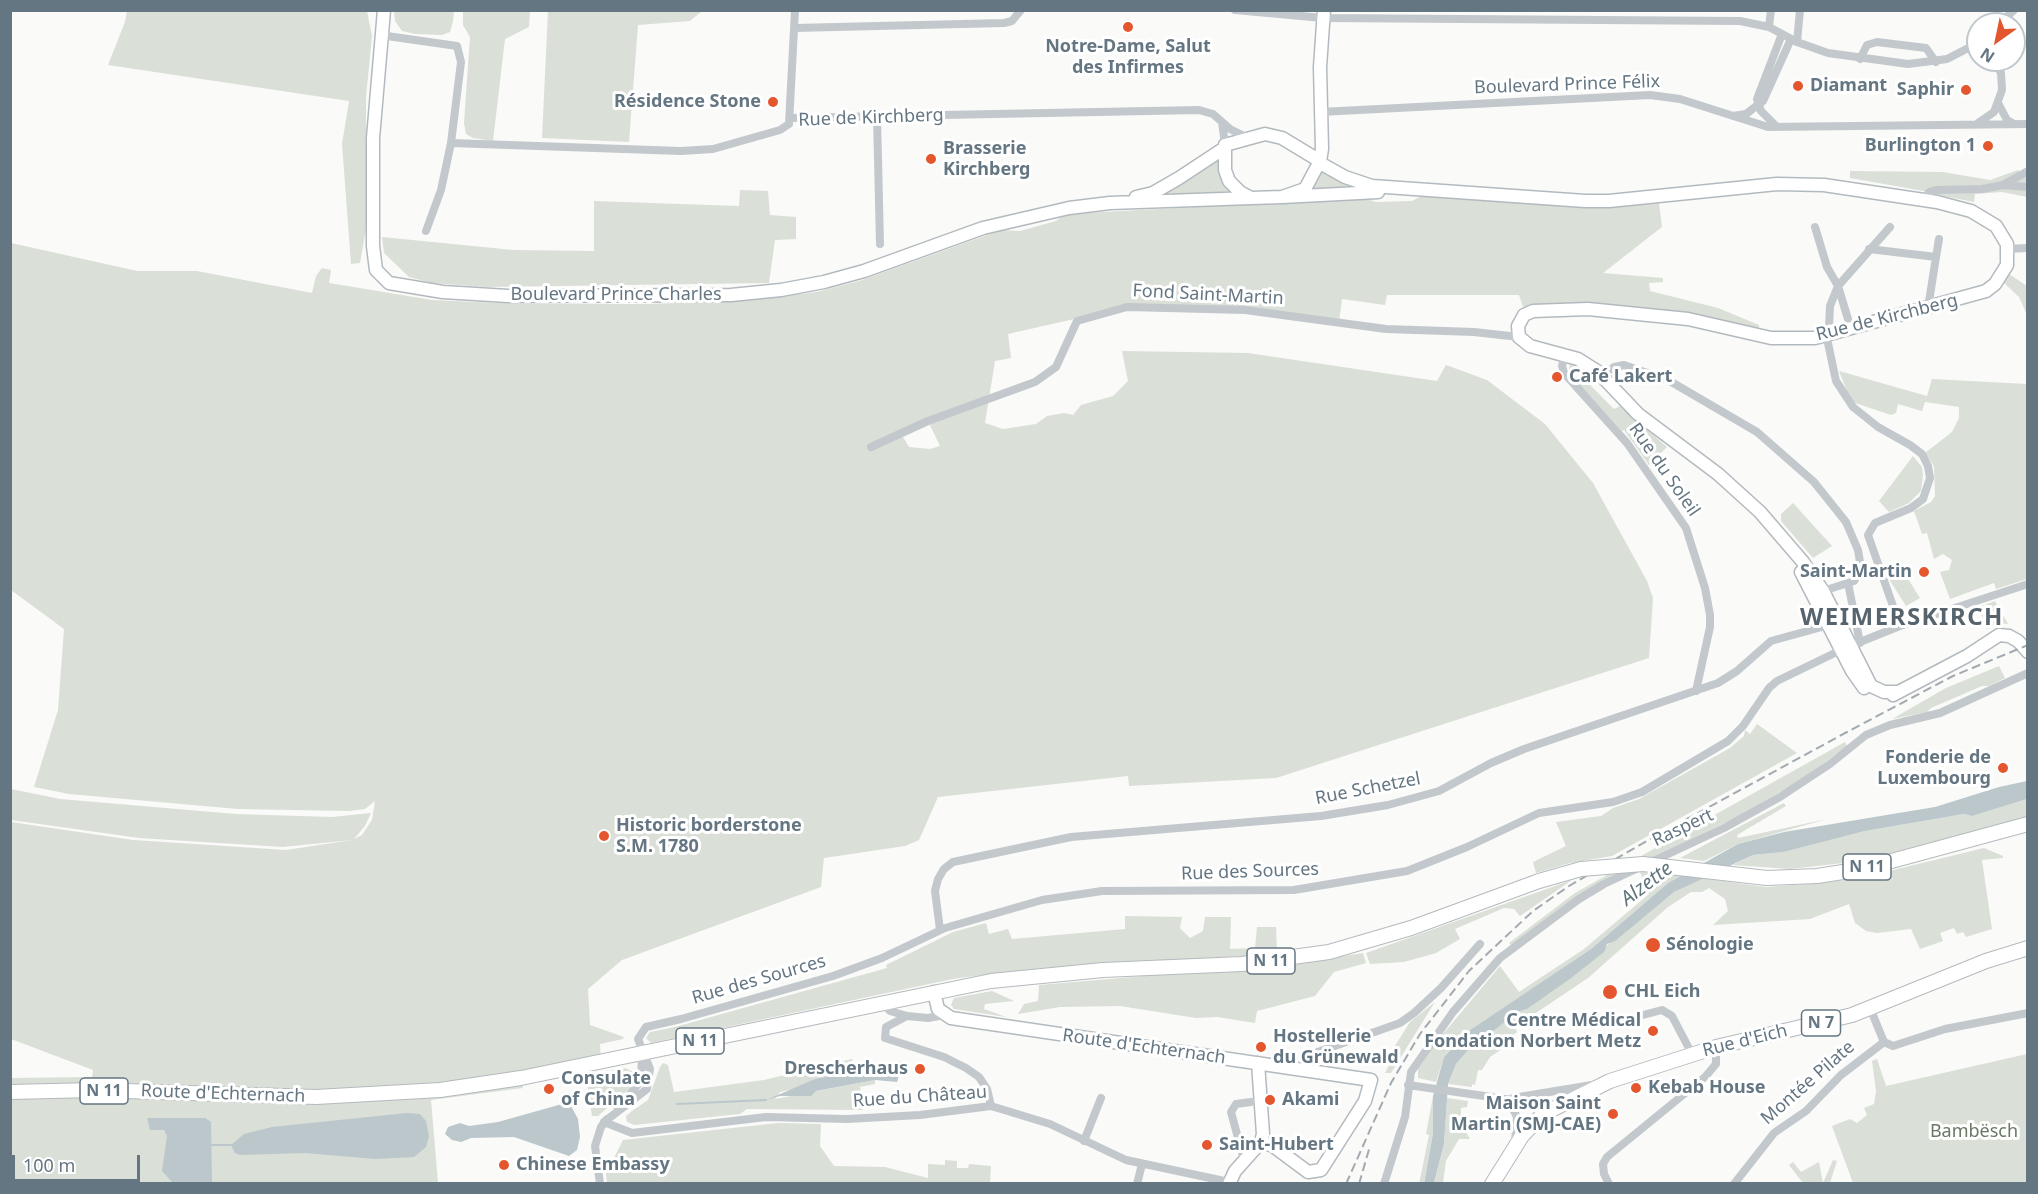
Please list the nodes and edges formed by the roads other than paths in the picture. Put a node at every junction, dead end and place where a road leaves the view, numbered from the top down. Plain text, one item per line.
1 (384, 10) edge
2 (795, 10) edge
3 (1021, 10) edge
4 (1235, 10) edge
5 (1771, 10) edge
6 (1800, 10) edge
7 (1324, 14) edge
8 (1769, 27) junction
9 (794, 28) junction
10 (1782, 33) junction
11 (380, 35) junction
12 (1794, 40) junction
13 (1966, 51) edge
14 (1860, 59) junction
15 (1936, 62) junction
16 (1999, 72) edge
17 (1998, 104) junction
18 (1758, 106) junction
19 (1320, 112) junction
20 (877, 116) junction
21 (1733, 116) junction
22 (791, 117) junction
23 (1222, 122) junction
24 (2014, 124) junction
25 (2028, 124) edge
26 (1965, 125) junction
27 (1780, 127) junction
28 (1320, 128) junction
29 (1246, 137) junction
30 (451, 143) junction
31 (1224, 147) junction
32 (1301, 148) junction
33 (1320, 162) junction
34 (2028, 171) edge
35 (2002, 185) junction
36 (2028, 187) edge
37 (1430, 189) junction
38 (1282, 197) junction
39 (1251, 198) junction
40 (1924, 200) junction
41 (1110, 203) junction
42 (1815, 227) dead end
43 (1890, 227) dead end
44 (426, 231) dead end
45 (1939, 239) dead end
46 (880, 244) dead end
47 (2028, 248) edge
48 (1869, 249) junction
49 (2007, 249) junction
50 (1935, 257) junction
51 (1838, 286) junction
52 (1928, 308) junction
53 (1829, 323) dead end
54 (1851, 329) junction
55 (1519, 337) junction
56 (1828, 344) dead end
57 (1565, 355) junction
58 (1601, 376) junction
59 (871, 447) dead end
60 (1796, 557) junction
61 (1848, 583) junction
62 (2028, 584) edge
63 (1823, 591) junction
64 (1833, 622) junction
65 (1900, 626) junction
66 (1850, 646) junction
67 (2028, 652) edge
68 (2028, 673) edge
69 (1696, 691) junction
70 (2028, 824) edge
71 (940, 930) junction
72 (1480, 944) dead end
73 (2028, 948) edge
74 (934, 992) junction
75 (880, 1002) junction
76 (1870, 1008) junction
77 (2028, 1013) edge
78 (944, 1015) junction
79 (1643, 1015) dead end
80 (907, 1016) junction
81 (1884, 1042) junction
82 (1716, 1047) junction
83 (642, 1054) junction
84 (1692, 1054) junction
85 (1258, 1064) junction
86 (1299, 1069) junction
87 (1610, 1081) junction
88 (1412, 1086) junction
89 (10, 1092) edge
90 (1101, 1098) dead end
91 (1499, 1098) junction
92 (1251, 1102) dead end
93 (991, 1106) junction
94 (1543, 1114) junction
95 (604, 1122) junction
96 (1084, 1141) junction
97 (1261, 1142) junction
98 (1513, 1150) junction
99 (1244, 1161) junction
100 (1142, 1164) junction
101 (1229, 1183) edge
102 (600, 1184) edge
103 (1137, 1184) edge
104 (1384, 1184) edge
105 (1492, 1184) edge
106 (1609, 1184) edge
107 (1734, 1184) edge

1 - 11 main road, Boulevard Prince Charles
2 - 9 street
3 - 9 street
4 - 7 street
5 - 8 street
6 - 12 street
7 - 8 street
7 - 19 main road
8 - 10 street
9 - 22 street
10 - 12 street
10 - 18 street
11 - 30 street
11 - 41 main road, Boulevard Prince Charles
12 - 14 street
12 - 18 street
13 - 15 street
14 - 15 street
14 - 15 street
16 - 17 street
17 - 24 street
17 - 26 street
18 - 21 street
18 - 27 street
19 - 21 street, Boulevard Prince Félix
19 - 28 main road
20 - 22 street, Rue de Kirchberg
20 - 23 street, Rue de Kirchberg
20 - 46 street
21 - 27 street, Boulevard Prince Félix
22 - 30 street, Rue de Kirchberg
23 - 29 street, Rue de Kirchberg
23 - 31 street
24 - 25 street, Boulevard Prince Félix
24 - 26 street, Boulevard Prince Félix
26 - 27 street, Boulevard Prince Félix
28 - 32 main road
28 - 33 main road
29 - 31 main road
29 - 32 main road
30 - 44 street
31 - 39 main road
31 - 41 main road, Boulevard Prince Charles
32 - 33 main road
33 - 37 main road
33 - 38 main road
34 - 35 street
35 - 36 street
35 - 40 street
37 - 38 main road
37 - 40 main road
38 - 39 main road
39 - 41 main road, Boulevard Prince Charles
40 - 49 main road
42 - 51 street
43 - 48 street
45 - 50 street
47 - 49 street
48 - 50 street
48 - 51 street
49 - 52 main road, Rue de Kirchberg
50 - 52 street
51 - 53 street
51 - 54 street
52 - 54 main road, Rue de Kirchberg
54 - 55 main road, Rue de Kirchberg
55 - 57 main road
55 - 59 street, Fond Saint-Martin
56 - 65 street
57 - 58 main road
57 - 69 street, Rue du Soleil
58 - 60 main road
58 - 61 street
60 - 63 main road
60 - 64 main road
61 - 63 street
61 - 66 street
62 - 65 street, Rue des Sources
63 - 64 main road
64 - 66 main road
64 - 69 street, Rue Schetzel
65 - 66 street, Rue des Sources
66 - 67 main road
66 - 71 street, Rue des Sources
68 - 88 street, Raspert
69 - 71 street, Rue Schetzel
70 - 74 main road, N 11, bridge
71 - 83 street, Rue des Sources
72 - 86 street
73 - 76 main road, Rue d'Eich / N 7
74 - 75 main road, N 11
74 - 78 main road
75 - 80 street
75 - 83 main road, N 11
76 - 81 street, Montée Pilate
76 - 82 main road, Rue d'Eich / N 7
77 - 81 street
78 - 80 street
78 - 85 main road, Route d'Echternach
79 - 84 street
80 - 93 street
81 - 107 street, Montée Pilate
82 - 84 main road, Rue d'Eich / N 7
82 - 106 street
83 - 89 main road, Route d'Echternach / N 11
83 - 95 street, Rue des Sources
84 - 87 main road, Rue d'Eich / N 7
85 - 86 main road, Route d'Echternach
85 - 97 main road
86 - 97 main road, Route d'Echternach
87 - 91 street, Rue d'Eich
87 - 94 main road, N 7
88 - 91 street
88 - 104 street, Raspert
90 - 96 street
91 - 94 street
91 - 98 street
92 - 99 street
93 - 95 street, Rue du Château
93 - 96 street, Rue du Château
94 - 98 main road, N 7
95 - 102 street
96 - 100 street, Rue du Château
97 - 99 main road
98 - 105 main road, N 7
99 - 101 main road
100 - 101 street, Rue du Château
100 - 103 street

